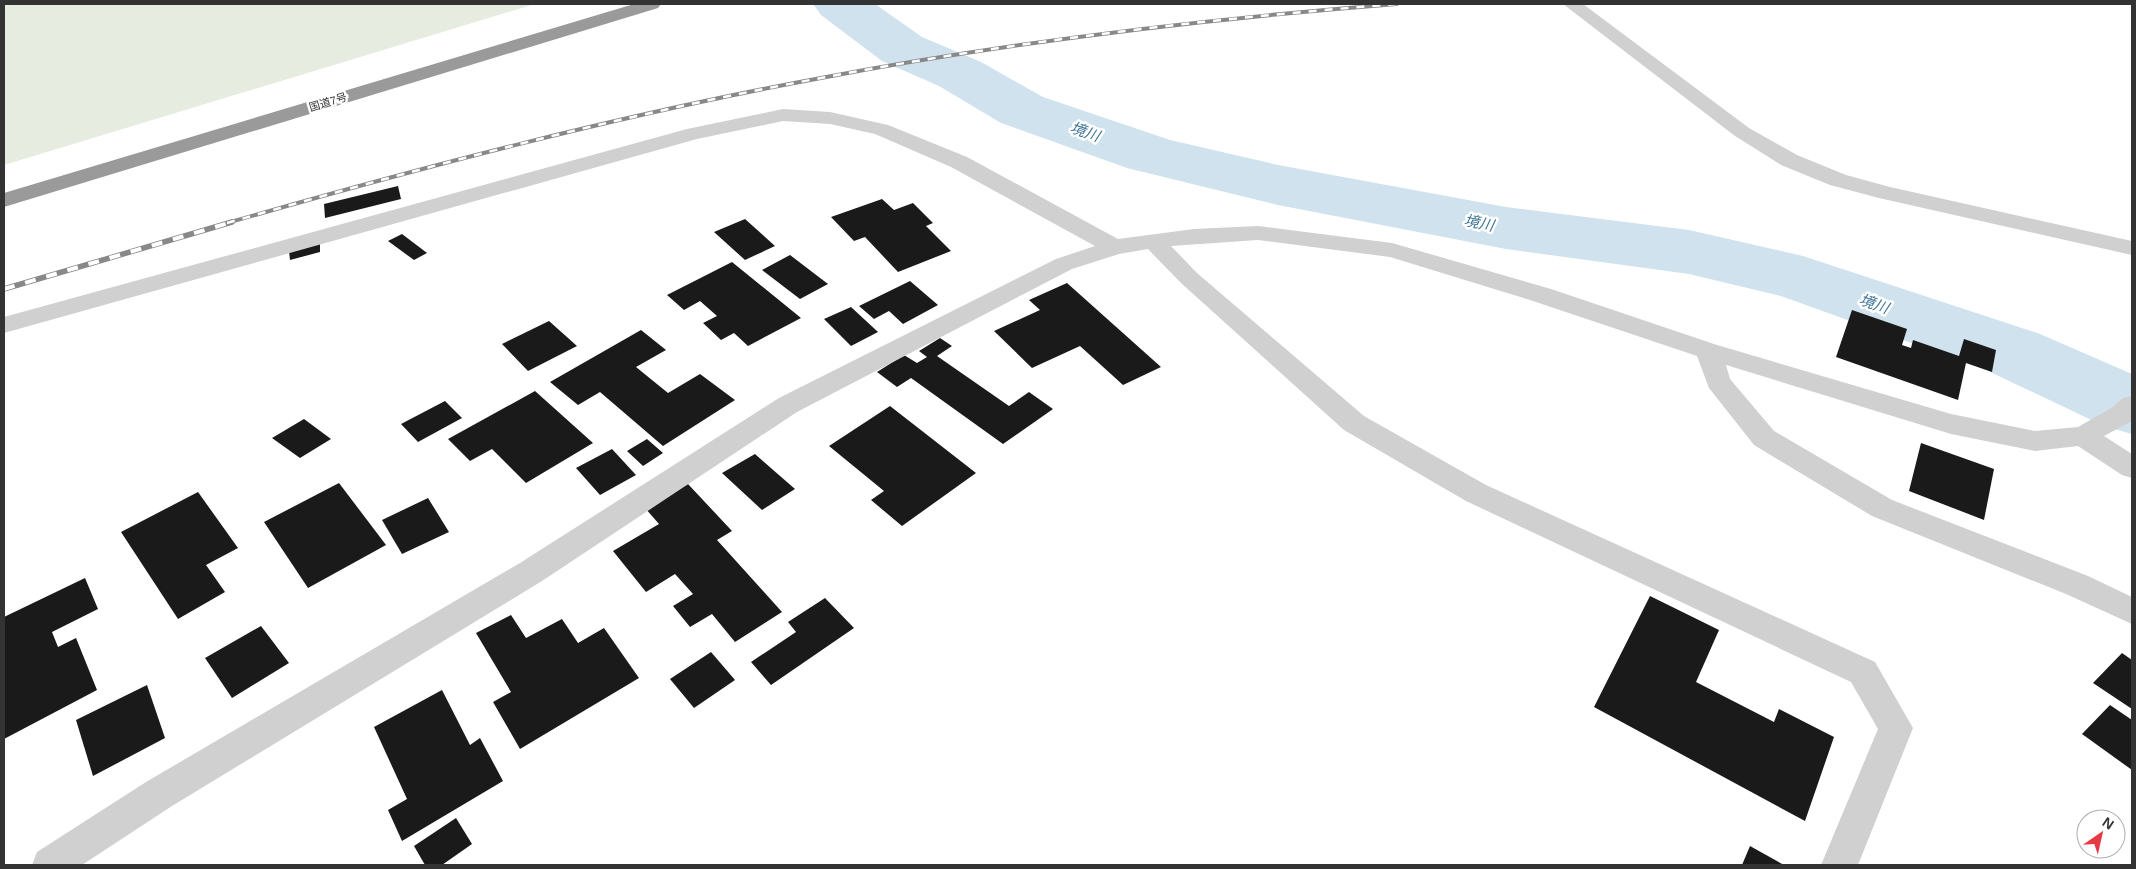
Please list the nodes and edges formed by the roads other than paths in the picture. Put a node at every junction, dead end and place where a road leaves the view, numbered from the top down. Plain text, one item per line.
1 (652, 4) edge
2 (1572, 4) edge
3 (4, 200) edge
4 (1153, 241) junction
5 (1115, 247) junction
6 (2132, 248) edge
7 (4, 325) edge
8 (1708, 351) junction
9 (2128, 410) edge
10 (2083, 436) junction
11 (2132, 468) edge
12 (2132, 611) edge
13 (50, 865) edge
14 (1840, 865) edge

1 - 3 highway, 国道7号
2 - 6 street
4 - 5 street
4 - 8 street
4 - 14 street
5 - 7 street
5 - 13 street
8 - 10 street
8 - 12 street
9 - 10 street
10 - 11 street

